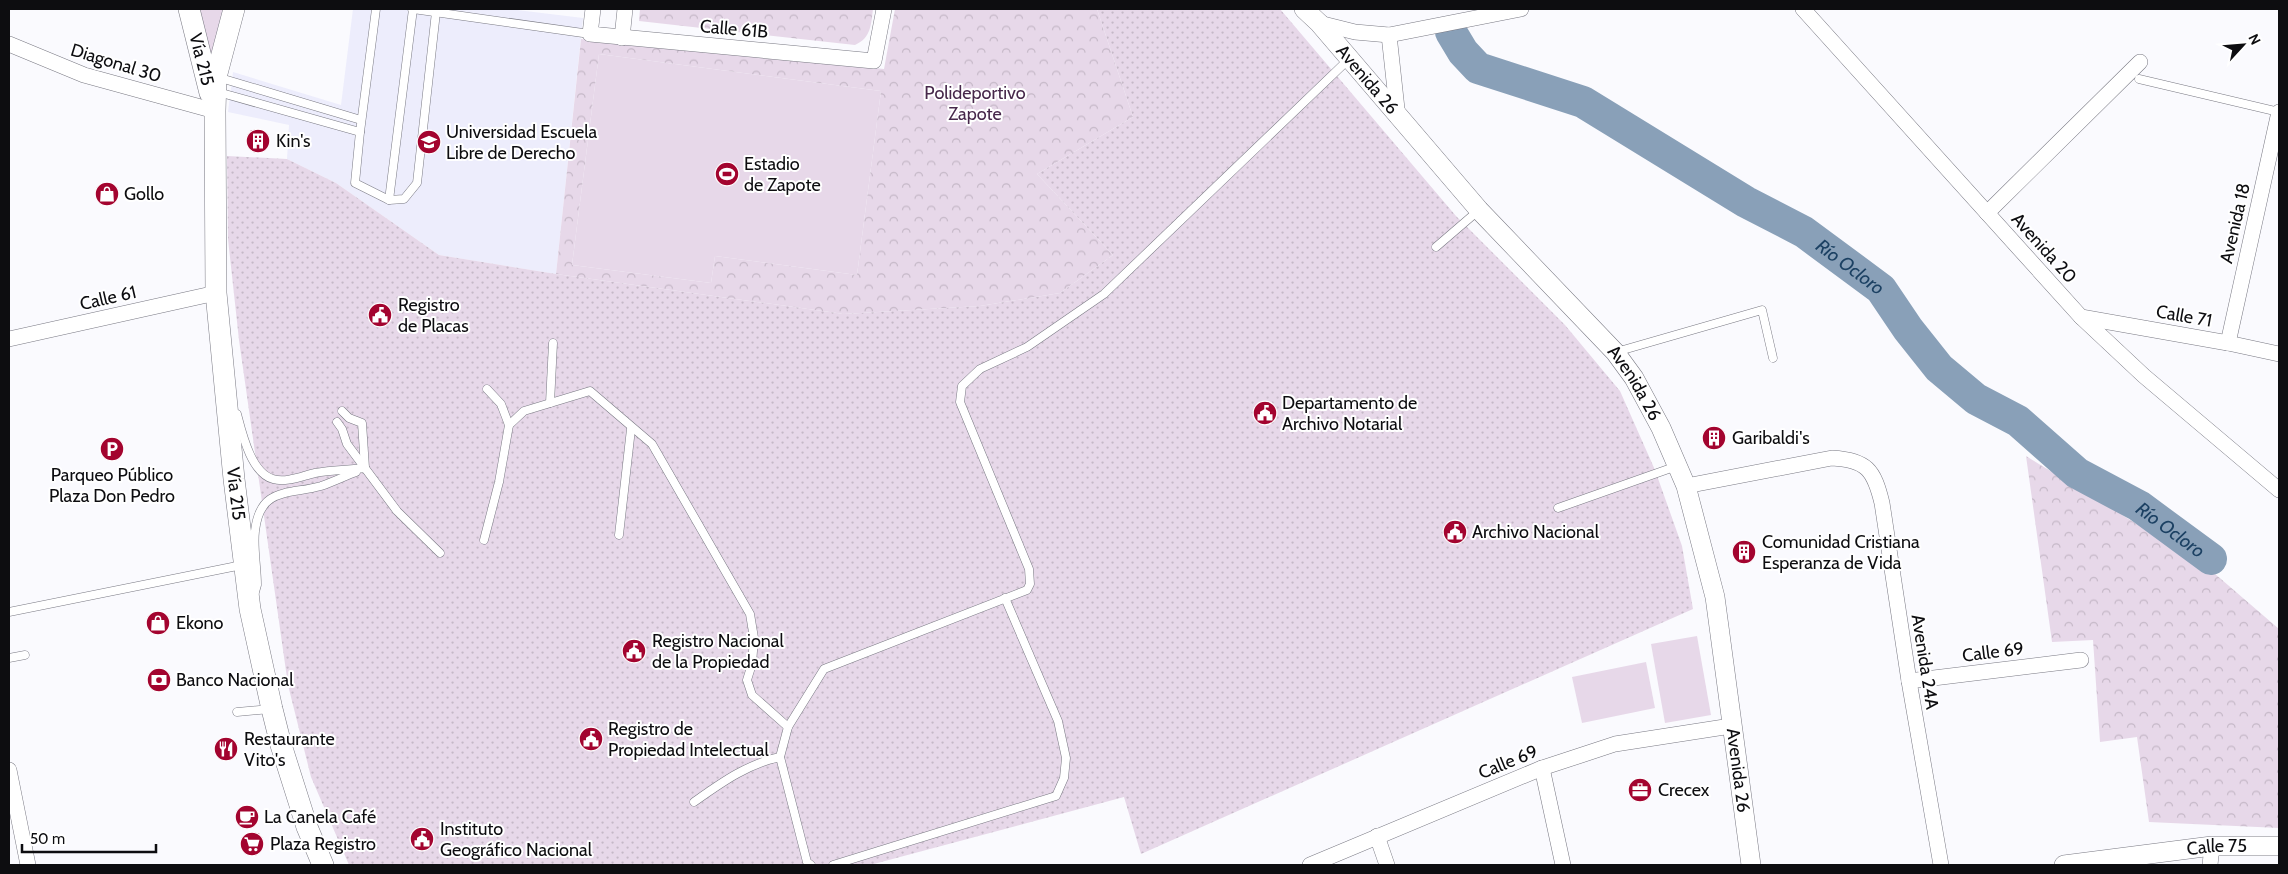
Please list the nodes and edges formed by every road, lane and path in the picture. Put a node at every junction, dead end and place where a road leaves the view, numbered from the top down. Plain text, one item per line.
1 (189, 9) edge
2 (234, 9) edge
3 (376, 9) edge
4 (412, 9) edge
5 (593, 9) edge
6 (625, 9) edge
7 (884, 9) edge
8 (1304, 9) edge
9 (1521, 9) edge
10 (1803, 9) edge
11 (436, 12) junction
12 (1319, 23) junction
13 (590, 34) junction
14 (1389, 35) junction
15 (622, 38) junction
16 (9, 44) edge
17 (1349, 59) junction
18 (2140, 62) dead end
19 (2139, 79) dead end
20 (216, 93) junction
21 (2279, 112) edge
22 (1398, 118) junction
23 (362, 120) junction
24 (360, 132) junction
25 (389, 200) junction
26 (1479, 210) junction
27 (1987, 213) junction
28 (1436, 247) dead end
29 (216, 293) junction
30 (2081, 317) junction
31 (9, 339) edge
32 (2228, 342) junction
33 (553, 343) dead end
34 (1615, 352) junction
35 (2279, 354) edge
36 (1773, 358) dead end
37 (222, 362) junction
38 (487, 389) dead end
39 (550, 403) junction
40 (342, 412) dead end
41 (337, 422) dead end
42 (509, 425) junction
43 (631, 429) junction
44 (1678, 466) junction
45 (365, 468) junction
46 (1686, 486) junction
47 (2279, 490) edge
48 (1558, 508) dead end
49 (620, 534) dead end
50 (484, 540) dead end
51 (440, 553) dead end
52 (244, 565) junction
53 (1005, 598) junction
54 (250, 609) junction
55 (9, 612) edge
56 (25, 654) dead end
57 (9, 658) edge
58 (2081, 660) dead end
59 (1908, 681) junction
60 (272, 709) junction
61 (237, 712) dead end
62 (1731, 726) junction
63 (788, 727) junction
64 (780, 757) junction
65 (1542, 768) junction
66 (9, 770) edge
67 (694, 802) dead end
68 (1377, 836) junction
69 (2212, 846) junction
70 (2279, 846) edge
71 (28, 865) edge
72 (323, 865) edge
73 (811, 865) edge
74 (834, 865) edge
75 (1310, 865) edge
76 (1388, 865) edge
77 (1563, 865) edge
78 (1751, 865) edge
79 (1941, 865) edge
80 (2064, 865) edge
81 (2210, 865) edge

1 - 20 main road, Vía 215
2 - 20 main road, Vía 215
3 - 23 lane
4 - 11 lane
4 - 25 lane
5 - 13 street
6 - 15 street
7 - 15 street, Calle 61B
8 - 12 street, Avenida 26
9 - 14 street
10 - 27 street, Avenida 20
11 - 13 lane
11 - 25 lane
12 - 14 street
12 - 17 street, Avenida 26
13 - 15 street, Calle 61B
14 - 22 street
16 - 20 street, Diagonal 30
17 - 22 street, Avenida 26
17 - 53 lane
18 - 27 street
19 - 21 lane
20 - 23 lane
20 - 24 lane
20 - 29 main road, Vía 215
21 - 32 street, Avenida 18
22 - 26 street, Avenida 26
23 - 24 lane
24 - 25 lane
26 - 28 lane
26 - 34 street, Avenida 26
27 - 30 street, Avenida 20
29 - 31 street, Calle 61
29 - 37 main road, Vía 215
30 - 32 street, Calle 71
30 - 47 street, Avenida 20
32 - 35 street, Calle 71
33 - 39 lane
34 - 36 lane
34 - 44 street, Avenida 26
37 - 45 lane
37 - 52 main road, Vía 215
38 - 42 lane
39 - 42 lane
39 - 43 lane
40 - 45 lane
41 - 45 lane
42 - 50 lane
43 - 49 lane
43 - 63 lane
44 - 46 street, Avenida 26
44 - 48 lane
45 - 51 lane
45 - 54 lane
46 - 59 street, Avenida 24A
46 - 62 street, Avenida 26
52 - 54 main road, Vía 215
52 - 55 lane
53 - 63 lane
53 - 74 lane
54 - 60 main road, Vía 215
56 - 57 lane
58 - 59 street, Calle 69
59 - 79 street, Avenida 24A
60 - 61 lane
60 - 72 main road, Vía 215
62 - 65 street, Calle 69
62 - 78 street, Avenida 26
63 - 64 lane
64 - 67 lane
64 - 73 lane
65 - 68 street, Calle 69
65 - 77 street
66 - 71 street
68 - 75 street, Calle 69
68 - 76 street
69 - 70 street, Calle 75
69 - 80 street, Calle 75
69 - 81 street

